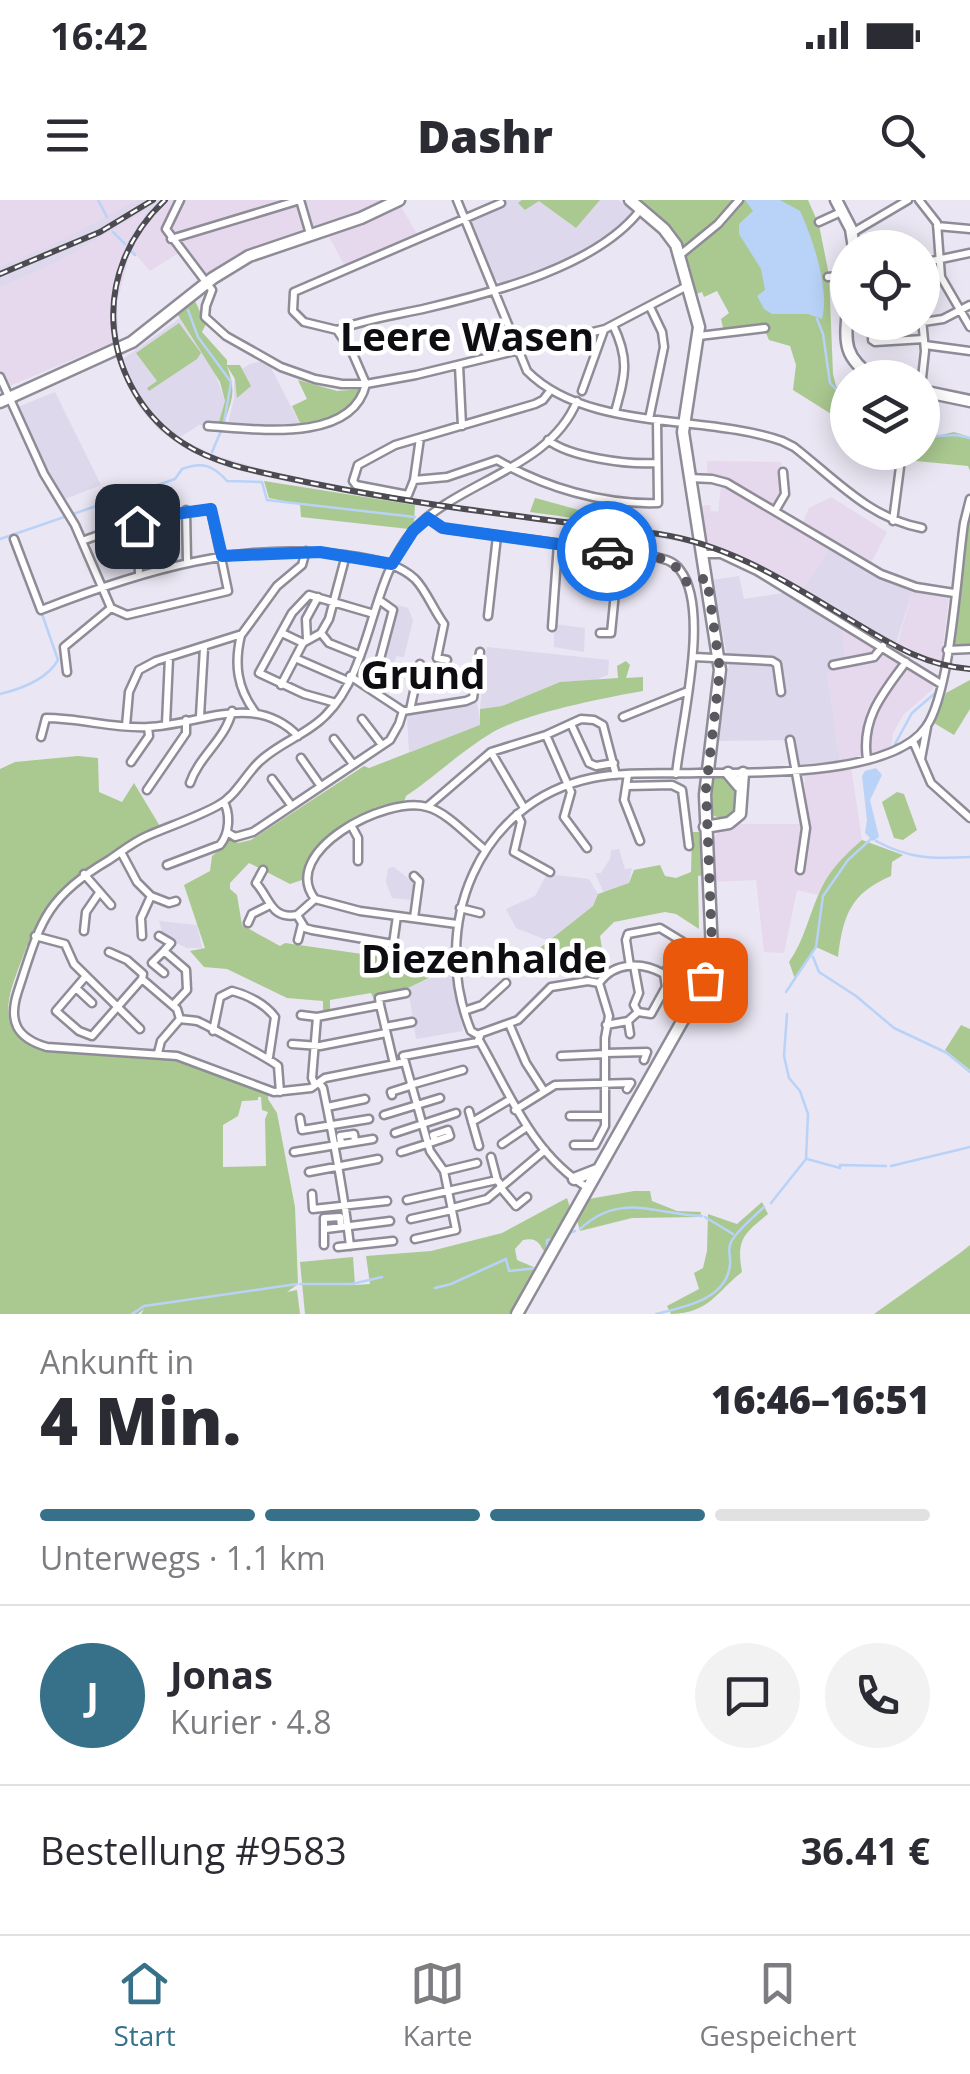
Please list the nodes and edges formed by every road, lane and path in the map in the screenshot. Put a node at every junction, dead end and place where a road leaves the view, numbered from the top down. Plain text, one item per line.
1 (180, 200) edge
2 (300, 200) edge
3 (394, 200) edge
4 (457, 200) edge
5 (627, 200) edge
6 (739, 200) edge
7 (836, 200) edge
8 (908, 200) edge
9 (919, 200) edge
10 (501, 203) dead end
11 (640, 210) junction
12 (842, 211) junction
13 (466, 220) junction
14 (818, 222) dead end
15 (938, 226) junction
16 (970, 229) edge
17 (851, 230) edge
18 (857, 230) edge
19 (938, 230) edge
20 (309, 232) junction
21 (172, 239) junction
22 (940, 252) edge
23 (970, 253) edge
24 (680, 255) junction
25 (951, 257) junction
26 (940, 259) edge
27 (940, 273) edge
28 (206, 283) junction
29 (687, 286) junction
30 (494, 288) junction
31 (970, 304) edge
32 (650, 307) junction
33 (960, 310) junction
34 (940, 319) edge
35 (613, 325) junction
36 (970, 327) edge
37 (765, 328) dead end
38 (337, 330) junction
39 (599, 332) junction
40 (699, 336) junction
41 (872, 340) edge
42 (924, 342) junction
43 (518, 351) junction
44 (970, 351) edge
45 (923, 360) edge
46 (459, 365) junction
47 (1, 382) edge
48 (366, 384) junction
49 (550, 391) junction
50 (582, 391) dead end
51 (940, 395) edge
52 (4, 400) edge
53 (576, 401) junction
54 (970, 401) edge
55 (615, 412) junction
56 (683, 418) junction
57 (656, 420) junction
58 (208, 426) dead end
59 (462, 426) junction
60 (420, 438) junction
61 (548, 440) junction
62 (656, 464) junction
63 (510, 468) junction
64 (900, 470) edge
65 (783, 472) dead end
66 (689, 478) junction
67 (414, 480) junction
68 (970, 500) edge
69 (186, 510) junction
70 (775, 511) junction
71 (428, 518) junction
72 (137, 520) junction
73 (894, 521) junction
74 (922, 528) dead end
75 (497, 536) junction
76 (14, 539) dead end
77 (82, 541) junction
78 (558, 544) junction
79 (306, 551) junction
80 (619, 552) junction
81 (704, 554) junction
82 (346, 555) junction
83 (222, 556) junction
84 (187, 561) junction
85 (392, 564) junction
86 (139, 574) junction
87 (707, 578) junction
88 (687, 583) junction
89 (100, 587) junction
90 (954, 593) junction
91 (318, 597) junction
92 (379, 600) junction
93 (335, 602) junction
94 (111, 608) junction
95 (374, 614) junction
96 (488, 616) dead end
97 (552, 627) dead end
98 (282, 633) junction
99 (600, 633) dead end
100 (242, 634) junction
101 (321, 634) junction
102 (305, 641) junction
103 (883, 646) junction
104 (204, 648) junction
105 (970, 649) edge
106 (947, 650) junction
107 (480, 652) dead end
108 (358, 655) junction
109 (697, 657) junction
110 (725, 657) junction
111 (169, 658) junction
112 (295, 658) junction
113 (447, 660) dead end
114 (906, 662) junction
115 (420, 664) dead end
116 (833, 665) dead end
117 (720, 670) junction
118 (67, 672) dead end
119 (349, 679) junction
120 (281, 684) junction
121 (941, 684) junction
122 (372, 689) junction
123 (688, 691) junction
124 (781, 692) dead end
125 (336, 703) junction
126 (232, 711) junction
127 (406, 711) junction
128 (255, 712) junction
129 (200, 716) junction
130 (623, 717) dead end
131 (362, 719) dead end
132 (186, 720) junction
133 (166, 724) junction
134 (571, 724) junction
135 (126, 726) junction
136 (927, 726) junction
137 (148, 727) junction
138 (546, 735) junction
139 (298, 736) junction
140 (41, 737) dead end
141 (334, 739) dead end
142 (790, 740) dead end
143 (913, 741) junction
144 (382, 745) junction
145 (902, 748) junction
146 (491, 752) junction
147 (920, 756) junction
148 (301, 758) dead end
149 (867, 759) junction
150 (131, 762) dead end
151 (353, 764) junction
152 (614, 764) junction
153 (796, 771) junction
154 (616, 774) junction
155 (628, 774) junction
156 (676, 774) junction
157 (740, 777) junction
158 (272, 779) dead end
159 (190, 783) dead end
160 (320, 784) junction
161 (569, 786) junction
162 (627, 786) junction
163 (146, 790) dead end
164 (224, 802) junction
165 (292, 805) junction
166 (427, 807) junction
167 (524, 808) junction
168 (516, 814) junction
169 (970, 818) edge
170 (711, 822) junction
171 (351, 825) junction
172 (227, 832) junction
173 (640, 841) dead end
174 (688, 846) dead end
175 (587, 848) dead end
176 (484, 849) junction
177 (121, 852) junction
178 (358, 861) dead end
179 (167, 864) dead end
180 (263, 870) dead end
181 (800, 870) dead end
182 (550, 872) dead end
183 (84, 874) junction
184 (414, 876) dead end
185 (99, 893) junction
186 (151, 896) junction
187 (314, 899) junction
188 (176, 902) dead end
189 (270, 905) junction
190 (111, 906) dead end
191 (460, 908) junction
192 (480, 913) dead end
193 (297, 915) junction
194 (397, 916) junction
195 (414, 918) junction
196 (248, 924) dead end
197 (302, 924) junction
198 (457, 924) junction
199 (84, 930) dead end
200 (35, 936) junction
201 (142, 936) dead end
202 (159, 936) dead end
203 (298, 940) dead end
204 (164, 950) junction
205 (109, 952) dead end
206 (632, 966) junction
207 (164, 974) dead end
208 (664, 974) junction
209 (86, 976) junction
210 (142, 979) junction
211 (506, 983) dead end
212 (599, 983) junction
213 (76, 988) junction
214 (406, 993) dead end
215 (92, 1003) dead end
216 (380, 1005) junction
217 (173, 1006) junction
218 (118, 1007) junction
219 (464, 1011) junction
220 (638, 1012) junction
221 (301, 1015) dead end
222 (317, 1017) junction
223 (180, 1019) junction
224 (628, 1021) junction
225 (412, 1022) dead end
226 (510, 1025) junction
227 (606, 1025) junction
228 (140, 1029) dead end
229 (386, 1030) junction
230 (213, 1031) junction
231 (630, 1034) dead end
232 (475, 1037) junction
233 (292, 1044) dead end
234 (313, 1046) junction
235 (158, 1053) junction
236 (605, 1054) junction
237 (561, 1056) dead end
238 (268, 1057) junction
239 (404, 1059) junction
240 (644, 1060) dead end
241 (393, 1062) junction
242 (462, 1070) dead end
243 (317, 1084) junction
244 (605, 1084) junction
245 (410, 1086) junction
246 (627, 1089) dead end
247 (544, 1090) junction
248 (280, 1092) junction
249 (392, 1095) dead end
250 (440, 1098) dead end
251 (365, 1099) dead end
252 (509, 1100) junction
253 (416, 1105) junction
254 (327, 1107) junction
255 (469, 1110) dead end
256 (515, 1110) junction
257 (456, 1114) dead end
258 (384, 1115) dead end
259 (570, 1116) dead end
260 (605, 1116) junction
261 (300, 1118) dead end
262 (369, 1119) dead end
263 (472, 1122) junction
264 (422, 1124) junction
265 (331, 1126) junction
266 (527, 1127) junction
267 (395, 1132) dead end
268 (373, 1139) dead end
269 (431, 1142) junction
270 (502, 1144) dead end
271 (337, 1145) junction
272 (574, 1145) dead end
273 (480, 1146) dead end
274 (545, 1150) junction
275 (294, 1152) dead end
276 (401, 1152) dead end
277 (492, 1156) dead end
278 (378, 1159) dead end
279 (477, 1163) dead end
280 (336, 1166) junction
281 (444, 1171) junction
282 (308, 1172) dead end
283 (580, 1183) junction
284 (500, 1184) junction
285 (448, 1192) junction
286 (312, 1194) dead end
287 (527, 1197) dead end
288 (406, 1200) dead end
289 (387, 1201) dead end
290 (346, 1206) junction
291 (452, 1209) junction
292 (411, 1219) dead end
293 (390, 1221) dead end
294 (345, 1226) junction
295 (415, 1239) dead end
296 (393, 1241) dead end
297 (324, 1245) dead end
298 (350, 1246) junction
299 (338, 1247) dead end
300 (517, 1314) edge

1 - 21 street
2 - 20 street
2 - 21 street
3 - 20 main road
4 - 13 street
5 - 11 main road
6 - 24 street
7 - 12 main road
8 - 18 street
9 - 15 street
10 - 13 street
11 - 24 main road
11 - 30 street
12 - 14 street
12 - 17 main road
13 - 30 street
13 - 38 street
15 - 16 street
15 - 19 street
20 - 28 main road
21 - 28 street
22 - 25 street
23 - 25 street
24 - 29 main road
25 - 26 street
27 - 33 street
28 - 48 street
28 - 52 main road
29 - 32 street
29 - 40 main road
30 - 38 street
30 - 43 street
31 - 33 street
32 - 35 street
32 - 57 street
33 - 34 street
33 - 36 street
35 - 39 street
35 - 55 street
37 - 40 street
38 - 48 street
39 - 43 street
39 - 50 street
40 - 56 main road
41 - 42 street
42 - 44 street
42 - 45 street
43 - 46 street
43 - 49 street
46 - 48 street
46 - 59 street
47 - 52 street
48 - 58 street
49 - 53 street
49 - 59 street
51 - 54 main road
52 - 77 street
53 - 55 street
53 - 61 street
55 - 57 street
56 - 57 street
56 - 66 main road
56 - 73 street
57 - 62 street
59 - 60 street
60 - 67 street
60 - 67 street
61 - 62 street
61 - 63 street
62 - 63 street
63 - 67 street
63 - 71 street
64 - 73 street
65 - 70 street
66 - 70 street
66 - 81 main road
68 - 90 street
69 - 72 street
69 - 83 street
69 - 84 street
70 - 90 street
71 - 75 street
71 - 85 street
72 - 77 street
72 - 86 street
73 - 74 street
75 - 78 street
75 - 96 street
76 - 89 street
77 - 89 street
78 - 80 street
78 - 97 street
79 - 82 street
79 - 83 street
79 - 100 street
80 - 88 street
80 - 99 street
81 - 87 main road
81 - 103 street
82 - 85 street
82 - 93 street
83 - 84 street
83 - 94 street
84 - 86 street
85 - 92 street
85 - 113 street
86 - 89 street
87 - 88 street
87 - 110 main road
88 - 109 street
89 - 94 street
90 - 106 street
91 - 93 street
91 - 98 street
91 - 102 street
92 - 95 street
92 - 122 street
93 - 95 street
93 - 101 street
94 - 118 street
95 - 108 street
98 - 102 street
98 - 120 street
100 - 104 street
100 - 128 street
101 - 102 street
101 - 108 street
102 - 112 street
103 - 114 street
103 - 116 street
104 - 111 street
104 - 129 street
105 - 106 street
106 - 121 street
107 - 127 street
108 - 119 street
109 - 110 street
109 - 117 street
109 - 123 street
110 - 117 main road
110 - 124 street
111 - 133 street
111 - 135 street
112 - 119 street
112 - 120 street
114 - 121 street
114 - 149 street
115 - 127 street
117 - 170 main road
119 - 122 street
119 - 125 street
120 - 125 street
121 - 136 street
122 - 127 street
123 - 130 street
123 - 156 street
125 - 139 street
126 - 128 street
126 - 129 street
126 - 159 street
127 - 144 street
128 - 139 street
129 - 132 street
131 - 144 street
132 - 133 street
132 - 163 street
133 - 137 street
134 - 138 street
134 - 152 street
134 - 152 street
135 - 137 street
135 - 140 street
136 - 143 street
136 - 147 street
137 - 150 street
138 - 146 street
138 - 161 street
139 - 164 street
141 - 151 street
142 - 153 street
143 - 145 street
143 - 147 street
144 - 151 street
145 - 147 street
145 - 149 street
146 - 166 street
146 - 167 street
147 - 169 street
148 - 160 street
149 - 153 street
151 - 160 street
152 - 154 street
153 - 157 street
153 - 181 street
154 - 155 street
154 - 161 street
155 - 156 street
155 - 162 street
156 - 157 street, bridge
157 - 170 main road
158 - 165 street
160 - 165 street
161 - 167 street
161 - 175 street
162 - 173 street
162 - 174 street
164 - 172 street
164 - 177 street
165 - 172 street
166 - 171 street
166 - 176 street
167 - 168 street
168 - 176 street
168 - 182 street
170 - 283 main road
171 - 178 street
171 - 187 street
172 - 179 street
176 - 191 street
177 - 183 street
177 - 186 street
180 - 189 street
183 - 185 street
183 - 200 street
184 - 195 street
185 - 190 street
185 - 199 street
186 - 188 street
186 - 201 street
187 - 193 street
187 - 194 street
189 - 193 street
189 - 196 street
191 - 192 street
191 - 198 street
193 - 197 street
194 - 195 street
194 - 197 street
195 - 198 street
197 - 203 street
198 - 219 street
200 - 209 street
200 - 235 street
202 - 204 street
204 - 207 street
204 - 217 street
205 - 210 street
206 - 208 street
206 - 208 street
206 - 212 street
206 - 220 street
208 - 220 street
209 - 213 street
209 - 218 street
210 - 217 street
210 - 218 street
211 - 219 street
212 - 226 street
212 - 227 street
213 - 215 street
213 - 218 street
214 - 216 street
216 - 222 street
216 - 229 street
217 - 223 street
218 - 228 street
219 - 232 street
220 - 224 street
221 - 222 street
222 - 234 street
223 - 230 street
223 - 235 street
224 - 227 street
224 - 231 street
225 - 229 street
226 - 232 street
226 - 247 street
227 - 236 street
229 - 234 street
229 - 241 street
230 - 238 street
230 - 238 street
232 - 239 street
232 - 252 street
233 - 234 street
234 - 243 street
235 - 248 street
236 - 237 street
236 - 240 street
236 - 244 street
238 - 248 street
239 - 241 street
239 - 245 street
241 - 243 street
242 - 245 street
243 - 248 street
243 - 254 street
244 - 246 street
244 - 247 street
244 - 260 street
245 - 249 street
245 - 253 street
247 - 256 street
250 - 253 street
251 - 254 street
252 - 256 street
252 - 263 street
253 - 258 street
253 - 264 street
254 - 265 street
255 - 263 street
256 - 266 street
257 - 264 street
259 - 260 street
260 - 272 street
261 - 265 street
262 - 265 street
263 - 273 street
264 - 267 street
264 - 269 street
265 - 271 street
266 - 270 street
266 - 274 street
268 - 271 street
269 - 276 street
269 - 281 street
271 - 275 street
271 - 280 street
274 - 283 street
274 - 284 street
277 - 284 street
278 - 280 street
279 - 281 street
280 - 282 street
280 - 290 street
281 - 285 street
283 - 300 main road
284 - 285 street
284 - 287 street
284 - 291 street
285 - 288 street
285 - 291 street
286 - 290 street
289 - 290 street
290 - 294 street
291 - 292 street
291 - 295 street
293 - 294 street
294 - 297 street
294 - 298 street
296 - 298 street
298 - 299 street

